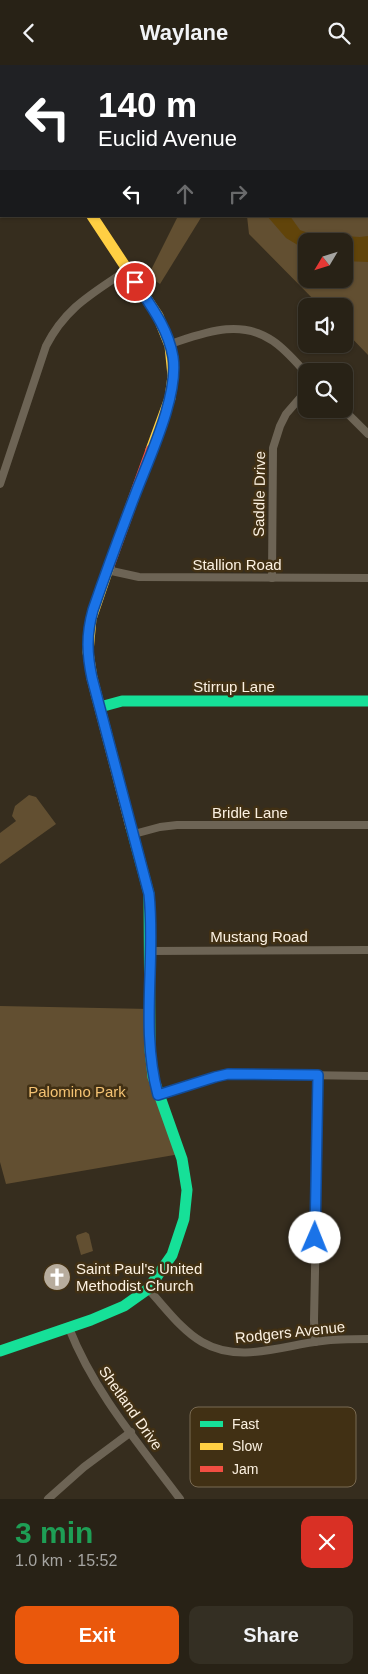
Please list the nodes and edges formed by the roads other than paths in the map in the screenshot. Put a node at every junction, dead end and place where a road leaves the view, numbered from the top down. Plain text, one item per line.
1 (93, 217) edge
2 (127, 271) junction
3 (170, 344) junction
4 (298, 365) edge
5 (298, 400) edge
6 (352, 418) edge
7 (368, 434) edge
8 (0, 484) edge
9 (107, 569) junction
10 (272, 578) junction
11 (368, 578) edge
12 (368, 701) edge
13 (100, 707) junction
14 (368, 825) edge
15 (134, 834) junction
16 (368, 950) edge
17 (150, 951) junction
18 (318, 1075) junction
19 (368, 1076) edge
20 (158, 1095) junction
21 (148, 1289) junction
22 (68, 1328) junction
23 (368, 1339) edge
24 (315, 1342) junction
25 (0, 1351) edge
26 (131, 1433) junction
27 (48, 1499) edge
28 (180, 1499) edge

1 - 2 street
2 - 3 street
2 - 8 street
3 - 4 street
3 - 9 street
5 - 10 street, Saddle Drive
6 - 7 street
9 - 10 street, Stallion Road
9 - 13 street
10 - 11 street, Stallion Road
12 - 13 street, Stirrup Lane
13 - 15 street
14 - 15 street, Bridle Lane
15 - 17 street
16 - 17 street, Mustang Road
17 - 20 street
18 - 19 street
18 - 20 street
18 - 24 street
20 - 21 street
21 - 22 street
21 - 24 street, Rodgers Avenue
22 - 25 street
22 - 26 street, Shetland Drive
23 - 24 street, Rodgers Avenue
26 - 27 street
26 - 28 street, Shetland Drive

